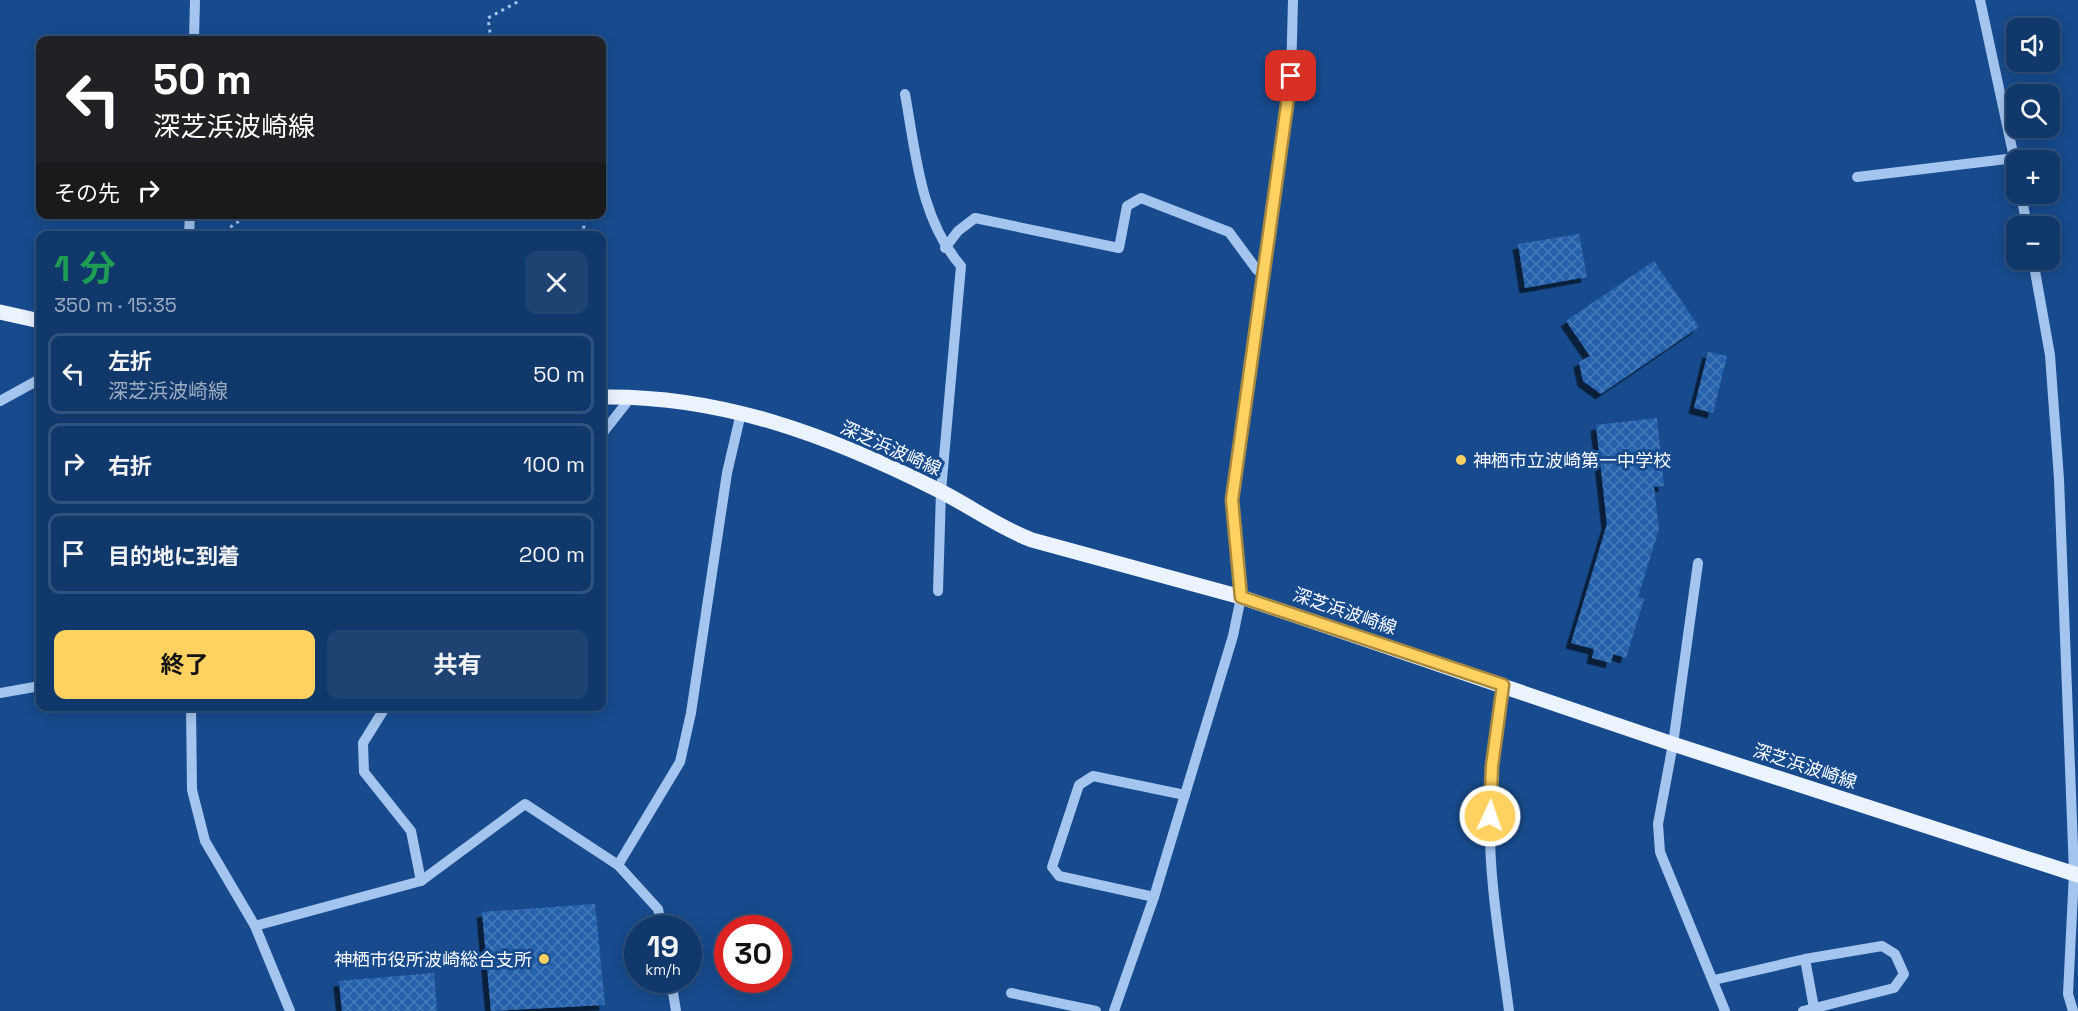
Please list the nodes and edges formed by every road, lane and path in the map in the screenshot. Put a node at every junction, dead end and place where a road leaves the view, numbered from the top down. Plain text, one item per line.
1 (195, 0) edge
2 (521, 0) edge
3 (1293, 0) edge
4 (1980, 0) edge
5 (194, 36) edge
6 (490, 36) edge
7 (905, 94) dead end
8 (2012, 150) edge
9 (2006, 164) edge
10 (1857, 177) dead end
11 (242, 219) edge
12 (225, 231) edge
13 (945, 248) junction
14 (2034, 270) edge
15 (1263, 273) junction
16 (0, 312) edge
17 (36, 320) edge
18 (36, 381) edge
19 (606, 397) edge
20 (631, 397) junction
21 (0, 401) edge
22 (741, 413) junction
23 (606, 429) edge
24 (941, 491) junction
25 (1698, 563) dead end
26 (938, 591) dead end
27 (1241, 597) junction
28 (1503, 685) junction
29 (36, 687) edge
30 (0, 693) edge
31 (191, 711) edge
32 (383, 711) edge
33 (1673, 744) junction
34 (1185, 795) junction
35 (618, 865) junction
36 (2076, 874) edge
37 (421, 881) junction
38 (1154, 897) junction
39 (659, 915) edge
40 (255, 926) junction
41 (1805, 959) junction
42 (1714, 980) junction
43 (673, 993) edge
44 (1011, 993) dead end
45 (1808, 1010) edge
46 (290, 1011) edge
47 (676, 1011) edge
48 (1096, 1011) edge
49 (1114, 1011) edge
50 (1509, 1011) edge
51 (1725, 1011) edge
52 (2073, 1011) edge

1 - 5 street
2 - 6 path
3 - 15 street
4 - 8 street
7 - 13 street
9 - 10 street
11 - 12 path
13 - 15 street
13 - 24 street
14 - 36 street
15 - 27 street
16 - 17 main road
18 - 21 street
19 - 20 main road, 深芝浜波崎線
20 - 22 main road, 深芝浜波崎線
20 - 23 street
22 - 24 main road, 深芝浜波崎線
22 - 35 street
24 - 26 street
24 - 27 main road, 深芝浜波崎線
25 - 33 street
27 - 28 main road, 深芝浜波崎線
27 - 34 street
28 - 33 main road, 深芝浜波崎線
28 - 50 street
29 - 30 street
31 - 40 street
32 - 37 street
33 - 36 main road, 深芝浜波崎線
33 - 42 street
34 - 38 street
34 - 38 street
35 - 37 street
35 - 39 street
36 - 52 street
37 - 40 street
38 - 49 street
40 - 46 street
41 - 42 street
41 - 45 street
41 - 45 street
42 - 51 street
43 - 47 street
44 - 48 street

